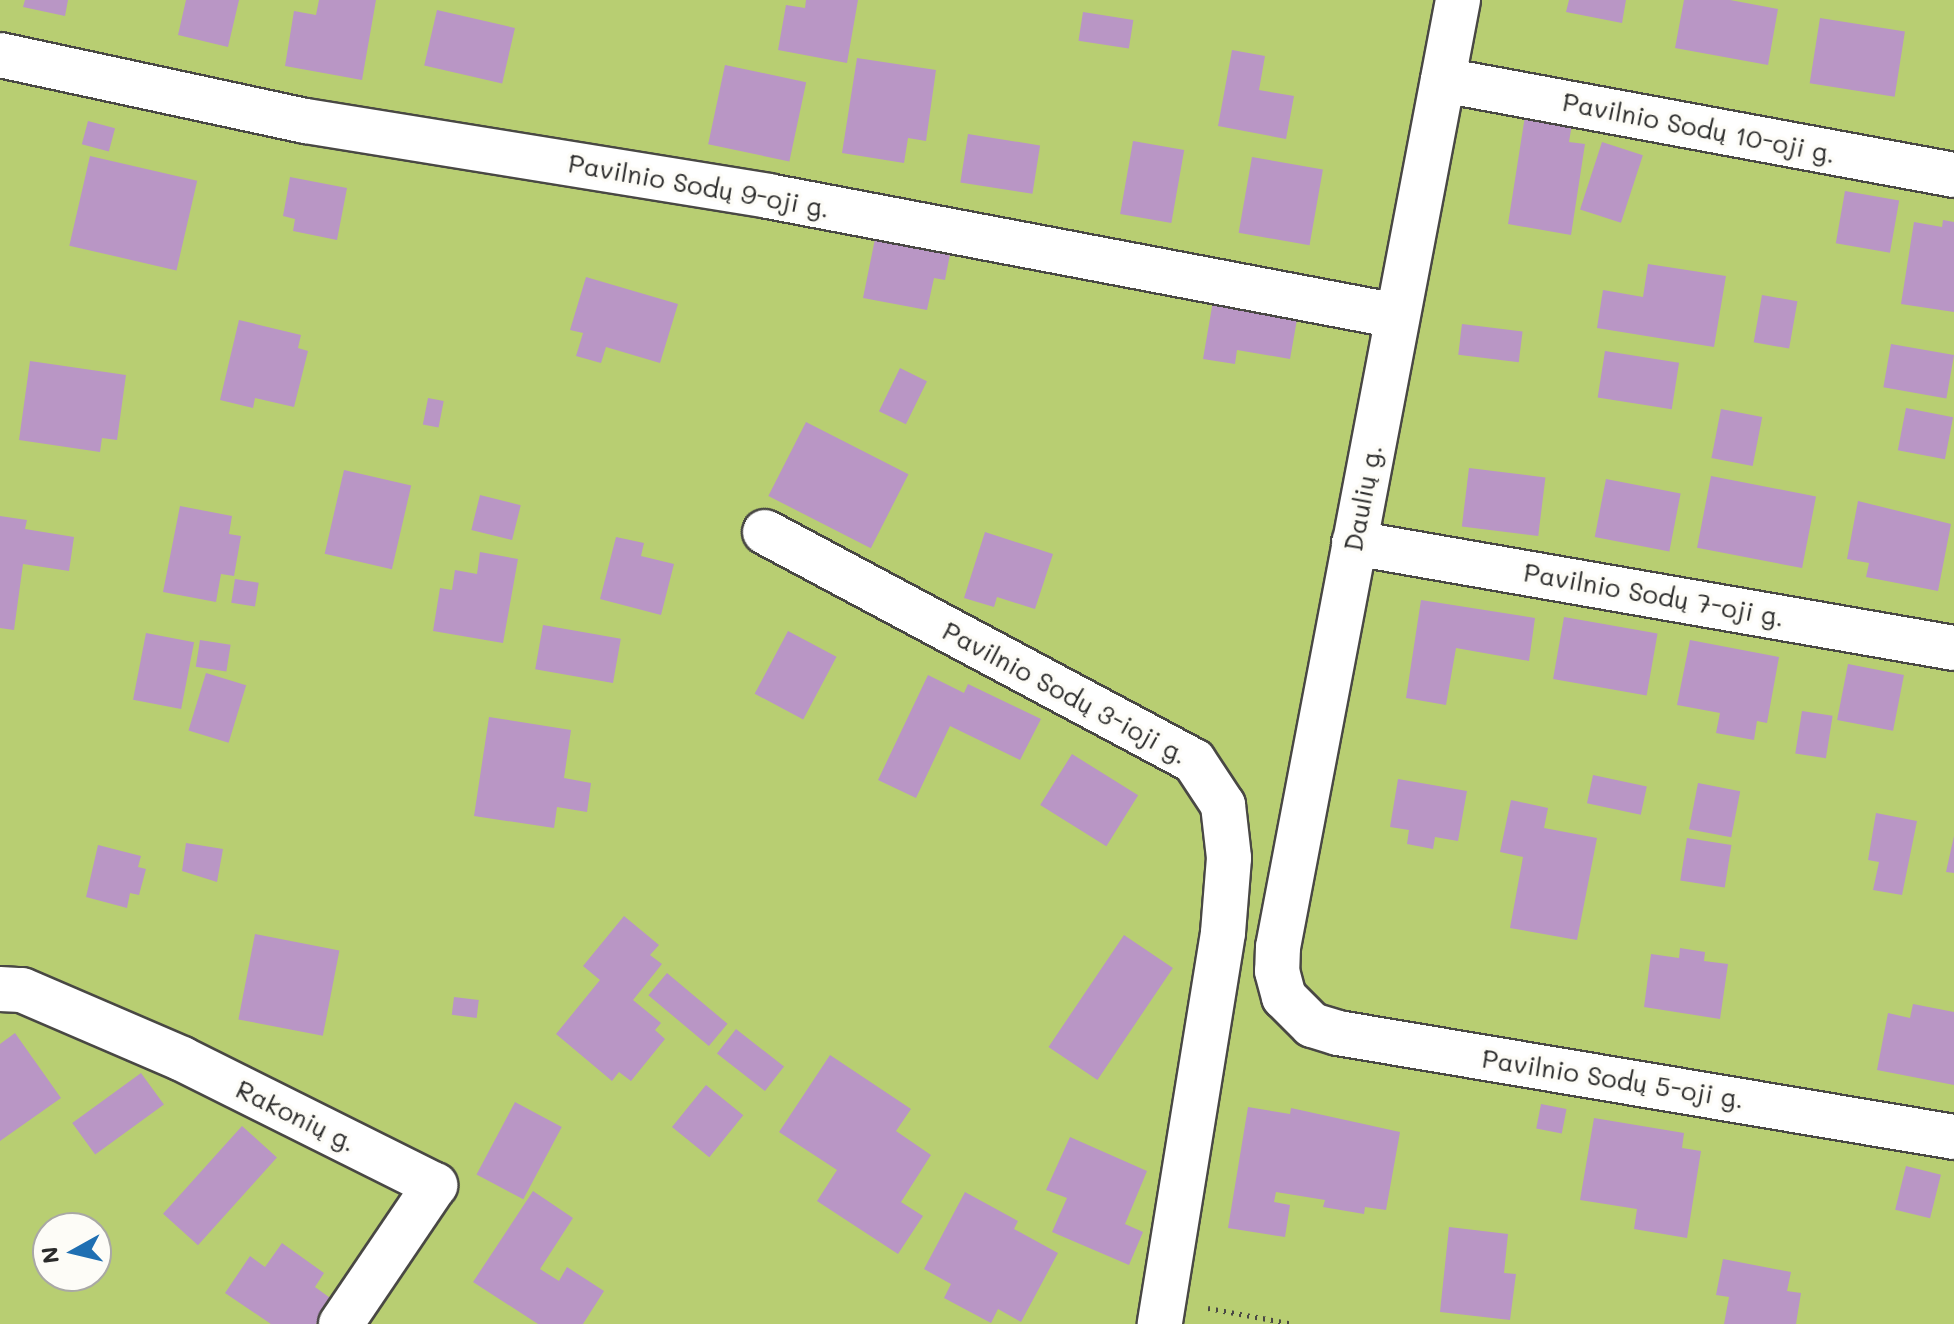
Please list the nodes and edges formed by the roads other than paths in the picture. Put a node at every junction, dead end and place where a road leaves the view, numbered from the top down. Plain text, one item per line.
1 (1458, 0) edge
2 (0, 55) edge
3 (1443, 80) junction
4 (1954, 175) edge
5 (1397, 316) junction
6 (765, 532) dead end
7 (1354, 543) junction
8 (1954, 648) edge
9 (0, 989) edge
10 (1284, 997) joint
11 (1954, 1137) edge
12 (1160, 1312) edge
13 (341, 1324) edge

1 - 3 street, Daulių g.
2 - 5 street, Pavilnio Sodų 9-oji g.
3 - 4 street, Pavilnio Sodų 10-oji g.
3 - 5 street, Daulių g.
5 - 7 street, Daulių g.
6 - 12 street, Pavilnio Sodų 3-ioji g.
7 - 8 street, Pavilnio Sodų 7-oji g.
7 - 10 street, Daulių g.
9 - 13 street, Rakonių g.
10 - 11 street, Pavilnio Sodų 5-oji g.

